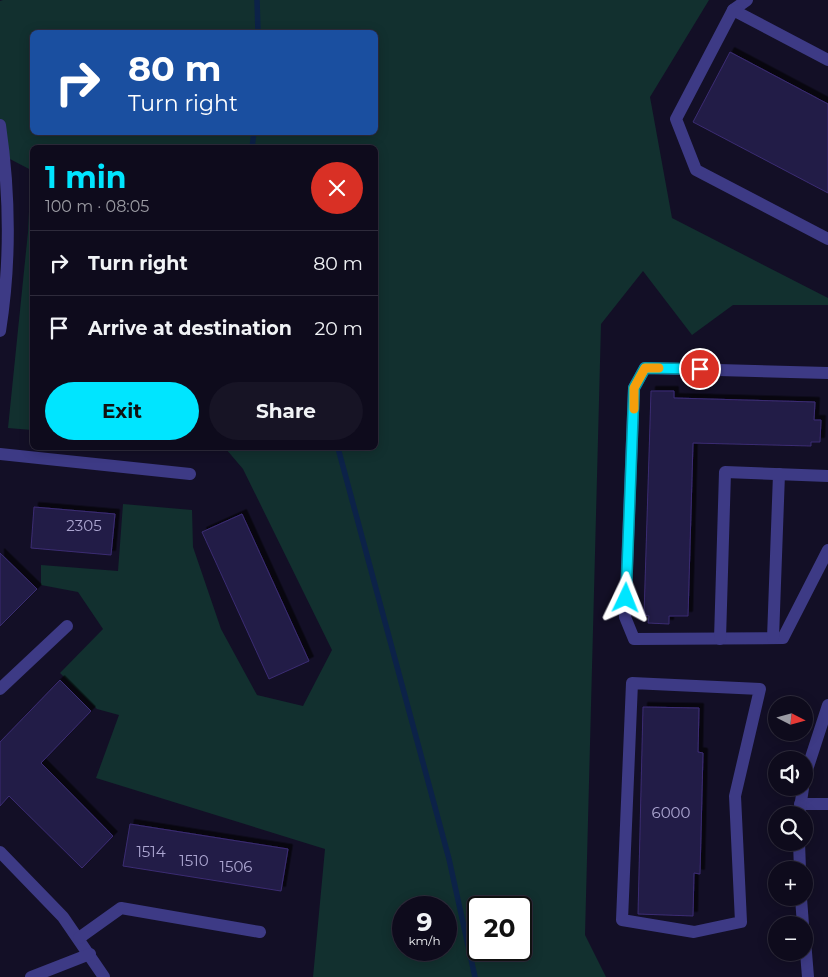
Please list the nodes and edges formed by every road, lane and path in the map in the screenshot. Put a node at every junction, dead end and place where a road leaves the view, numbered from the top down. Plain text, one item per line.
1 (747, 0) edge
2 (733, 10) junction
3 (828, 60) edge
4 (0, 125) edge
5 (828, 239) edge
6 (0, 331) edge
7 (828, 373) edge
8 (0, 454) edge
9 (190, 474) dead end
10 (779, 474) junction
11 (828, 476) edge
12 (828, 550) edge
13 (67, 626) dead end
14 (772, 638) junction
15 (720, 639) junction
16 (0, 689) edge
17 (828, 705) edge
18 (813, 752) edge
19 (735, 796) joint
20 (828, 804) edge
21 (813, 807) edge
22 (0, 852) edge
23 (260, 932) dead end
24 (79, 938) junction
25 (90, 954) junction
26 (807, 961) edge
27 (31, 977) edge
28 (104, 977) edge
29 (808, 977) edge

1 - 2 street
2 - 3 street
2 - 5 street
4 - 6 street
7 - 15 street
8 - 9 street
10 - 11 street
10 - 14 street
10 - 15 street
12 - 14 street
13 - 16 street
14 - 15 street
17 - 18 street
19 - 19 street
20 - 21 street
22 - 24 street
23 - 24 street
24 - 25 street
25 - 27 street
25 - 28 street
26 - 29 street

